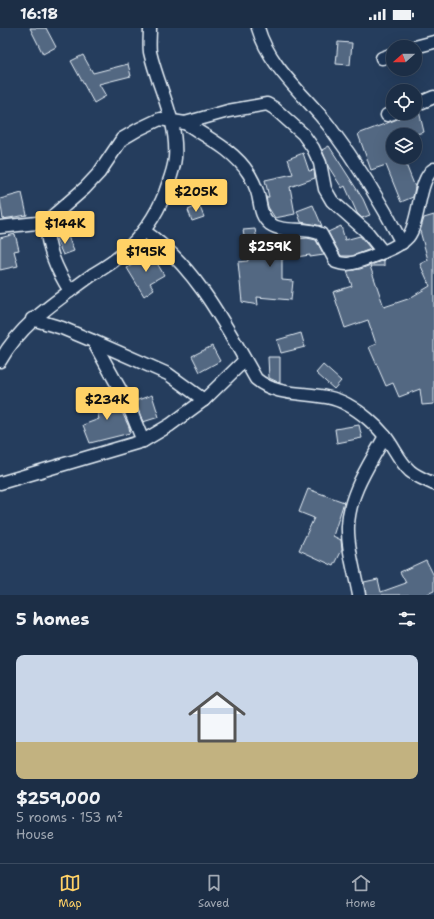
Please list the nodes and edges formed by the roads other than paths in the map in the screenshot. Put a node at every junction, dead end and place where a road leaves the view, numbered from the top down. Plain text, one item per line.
1 (150, 28) edge
2 (258, 28) edge
3 (434, 42) edge
4 (422, 45) edge
5 (434, 97) edge
6 (422, 101) edge
7 (172, 120) junction
8 (185, 123) junction
9 (434, 169) edge
10 (46, 222) junction
11 (0, 227) edge
12 (144, 231) junction
13 (402, 242) junction
14 (383, 252) junction
15 (70, 291) junction
16 (32, 319) junction
17 (93, 340) junction
18 (245, 360) junction
19 (0, 361) edge
20 (204, 400) junction
21 (385, 436) junction
22 (143, 441) junction
23 (0, 483) edge
24 (434, 484) edge
25 (359, 595) edge

1 - 7 street
2 - 13 street
3 - 4 street
5 - 6 street
7 - 8 street
7 - 10 street
7 - 12 street
8 - 14 street
8 - 14 street
9 - 13 street
10 - 11 street
10 - 15 street
12 - 15 street
12 - 18 street
13 - 14 street
15 - 16 street
16 - 17 street
16 - 19 street
17 - 20 street
17 - 22 street
18 - 20 street
18 - 21 street
20 - 22 street
21 - 24 street
21 - 25 street
22 - 23 street

